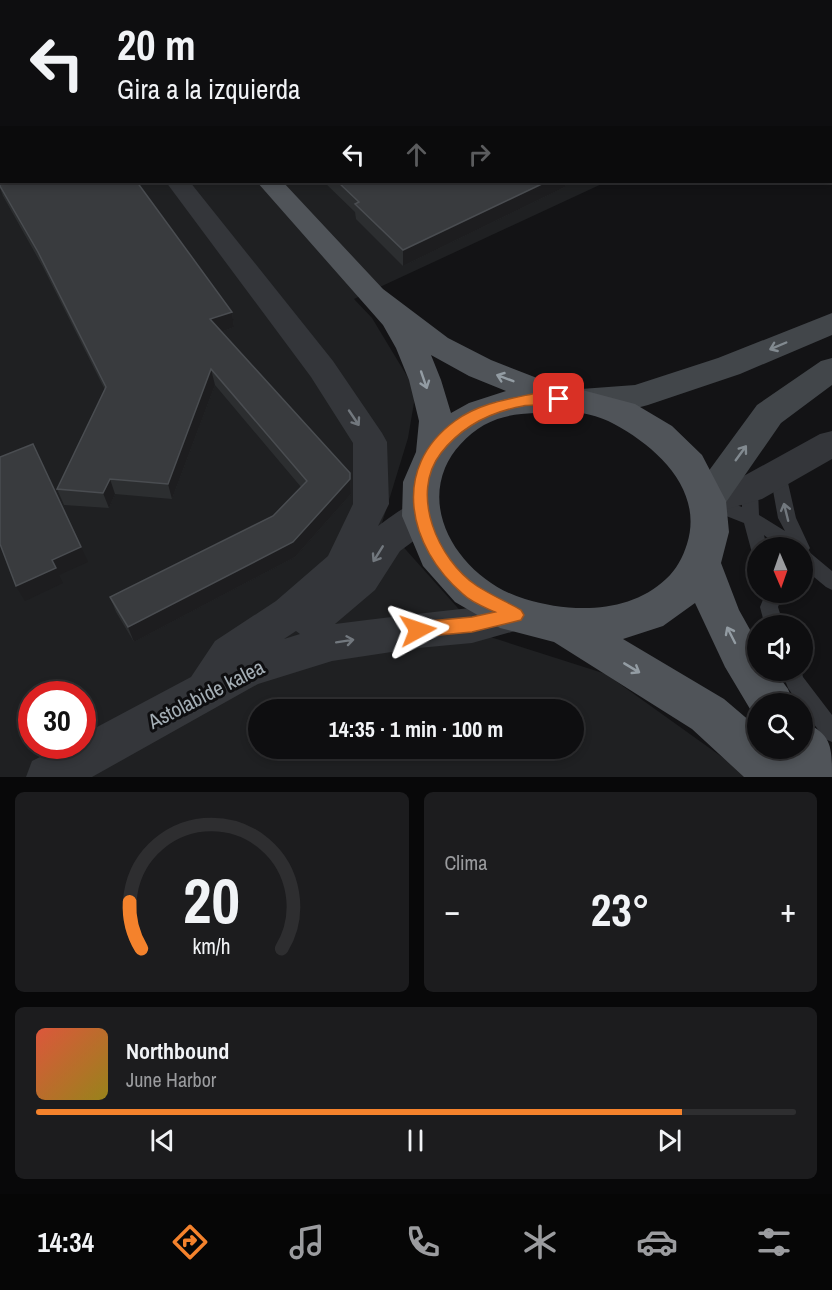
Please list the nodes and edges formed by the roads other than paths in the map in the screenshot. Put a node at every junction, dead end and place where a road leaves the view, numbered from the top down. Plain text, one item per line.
1 (179, 183) edge
2 (271, 183) edge
3 (372, 295) junction
4 (832, 323) edge
5 (832, 369) edge
6 (581, 401) junction
7 (832, 443) edge
8 (434, 452) junction
9 (760, 493) junction
10 (707, 501) junction
11 (421, 516) junction
12 (758, 537) edge
13 (781, 537) edge
14 (794, 537) edge
15 (701, 563) junction
16 (813, 566) edge
17 (827, 578) edge
18 (515, 615) junction
19 (564, 626) junction
20 (248, 668) junction
21 (795, 681) edge
22 (206, 691) junction
23 (764, 693) edge
24 (814, 759) edge
25 (98, 765) edge
26 (48, 777) edge

1 -> 22 street
2 - 3 main road
6 -> 3 main road
3 -> 8 main road
4 -> 6 main road
10 -> 5 main road
6 - 8 main road
6 - 10 main road
7 - 9 street
8 - 11 main road
9 - 10 street
9 - 12 lane
9 - 13 lane
14 -> 9 lane
10 - 15 main road
11 - 18 main road
11 -> 20 street
15 - 19 main road
23 -> 15 main road
16 - 17 lane
18 - 19 main road
20 -> 18 street, Astolabide kalea
19 -> 24 main road
20 - 22 street, Astolabide kalea
21 - 24 lane
22 - 25 street, Astolabide kalea
25 - 26 street, Astolabide kalea

